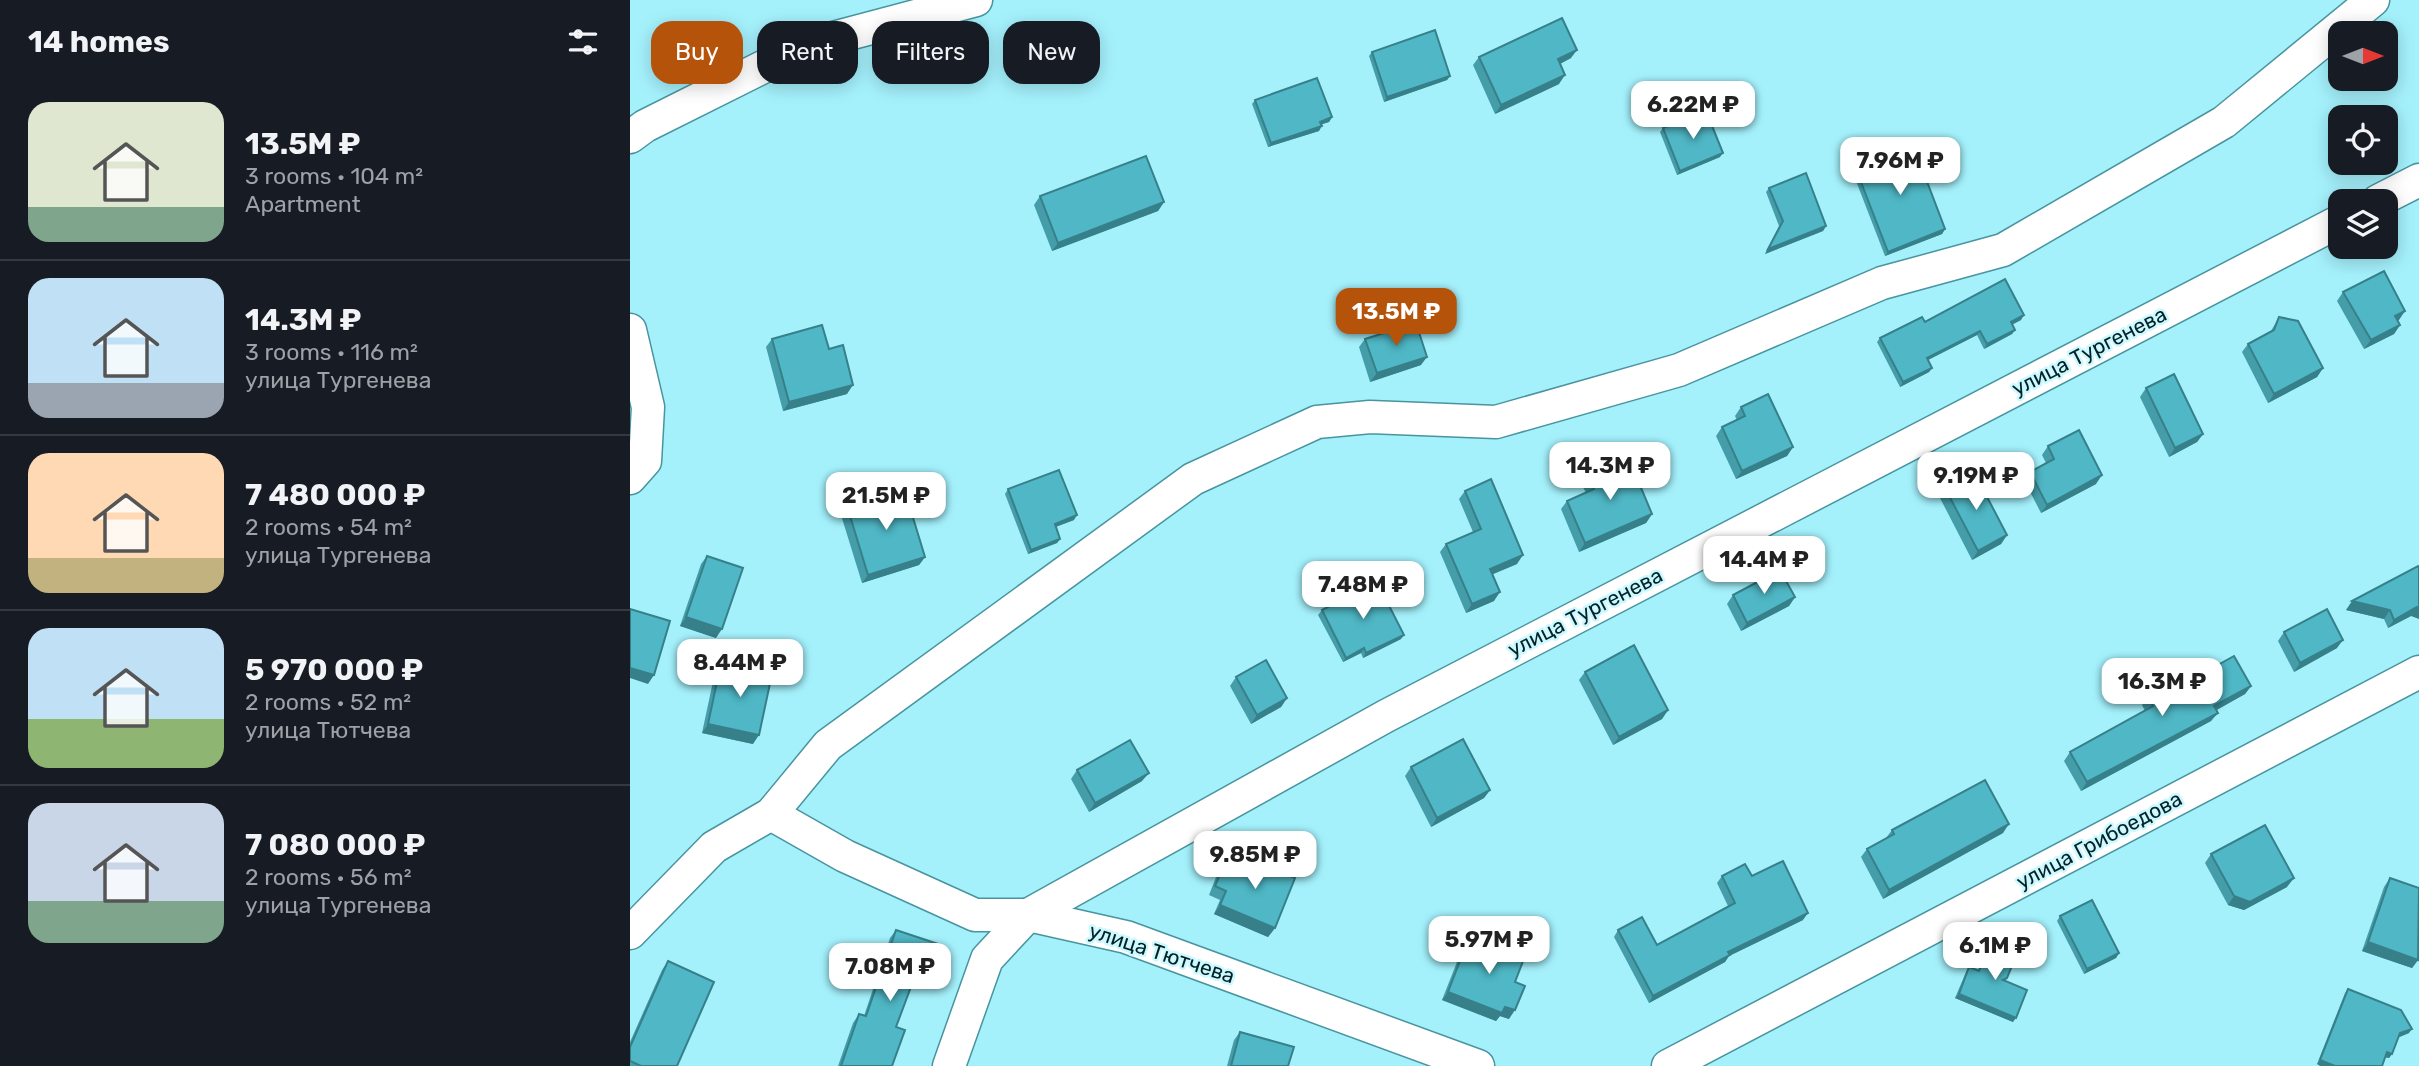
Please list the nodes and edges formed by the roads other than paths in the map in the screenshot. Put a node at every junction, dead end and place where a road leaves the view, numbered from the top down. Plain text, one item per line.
1 (976, 0) edge
2 (2373, 0) edge
3 (630, 137) edge
4 (2419, 180) edge
5 (2398, 191) edge
6 (2328, 227) edge
7 (630, 330) edge
8 (630, 478) edge
9 (2419, 672) edge
10 (771, 814) junction
11 (1028, 915) junction
12 (630, 933) edge
13 (949, 1066) edge
14 (1478, 1066) edge
15 (1668, 1066) edge

1 - 3 street
2 - 10 street
4 - 5 street
6 - 11 street, улица Тургенева
7 - 8 street
9 - 15 street, улица Грибоедова
10 - 11 street, улица Тютчева
10 - 12 street
11 - 13 street, улица Тургенева
11 - 14 street, улица Тютчева

